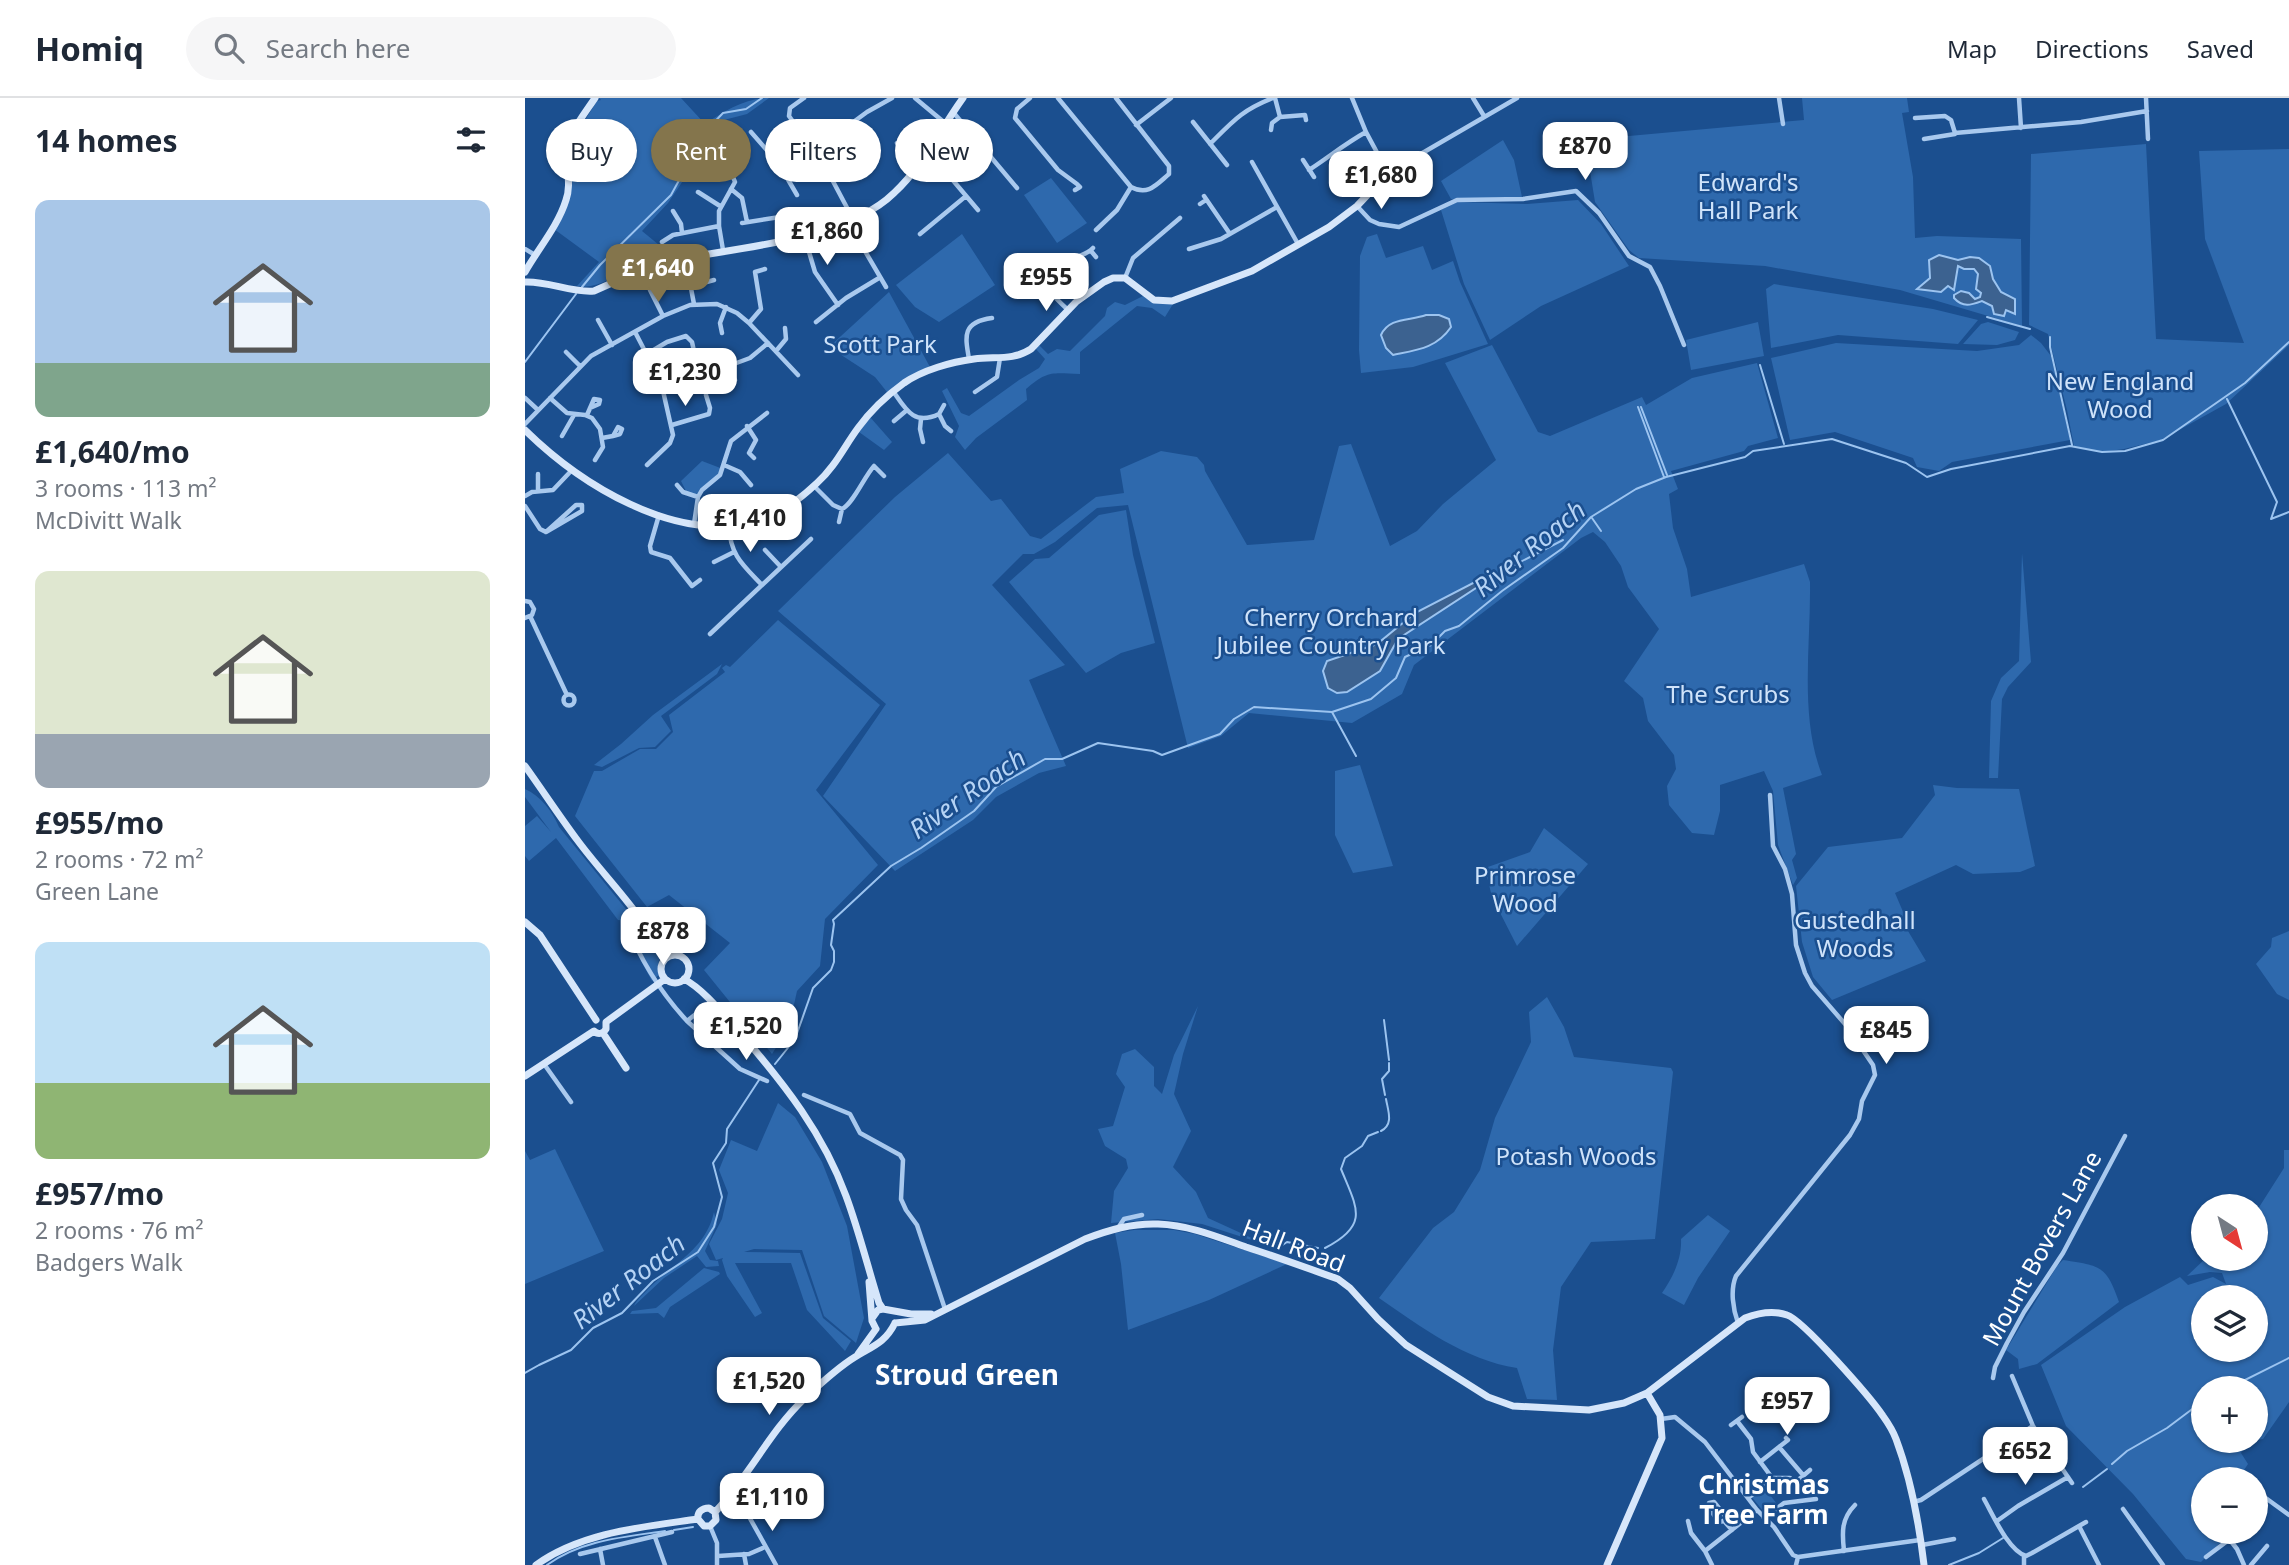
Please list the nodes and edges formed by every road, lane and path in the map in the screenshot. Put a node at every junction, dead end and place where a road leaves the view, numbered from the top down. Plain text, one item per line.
1 (595, 98) edge
2 (804, 98) edge
3 (892, 98) edge
4 (915, 98) edge
5 (963, 98) edge
6 (1030, 98) edge
7 (1058, 98) edge
8 (1116, 98) edge
9 (1171, 98) edge
10 (1274, 98) edge
11 (1352, 98) edge
12 (1473, 98) edge
13 (1517, 98) edge
14 (1779, 98) edge
15 (2019, 98) edge
16 (2146, 98) edge
17 (2147, 111) junction
18 (953, 112) junction
19 (1484, 116) junction
20 (1280, 117) junction
21 (1915, 118) dead end
22 (792, 119) edge
23 (858, 119) edge
24 (940, 119) edge
25 (948, 119) edge
26 (1306, 120) dead end
27 (1193, 122) dead end
28 (1783, 124) dead end
29 (1136, 125) junction
30 (2021, 128) junction
31 (1271, 130) dead end
32 (1366, 132) junction
33 (1955, 133) junction
34 (752, 135) dead end
35 (1924, 139) dead end
36 (2148, 139) dead end
37 (1210, 144) junction
38 (765, 149) edge
39 (1303, 160) dead end
40 (1252, 162) dead end
41 (1227, 165) dead end
42 (1309, 170) junction
43 (1388, 173) junction
44 (1314, 177) dead end
45 (734, 182) edge
46 (789, 182) edge
47 (834, 182) edge
48 (903, 182) edge
49 (954, 182) edge
50 (1131, 187) junction
51 (1017, 188) dead end
52 (731, 189) junction
53 (1075, 190) dead end
54 (698, 192) dead end
55 (795, 193) dead end
56 (966, 196) junction
57 (1200, 204) dead end
58 (720, 206) junction
59 (1357, 206) junction
60 (1277, 207) junction
61 (978, 209) dead end
62 (673, 211) dead end
63 (776, 216) dead end
64 (1180, 218) dead end
65 (851, 221) junction
66 (719, 226) junction
67 (1096, 230) dead end
68 (682, 233) junction
69 (920, 234) dead end
70 (1230, 234) junction
71 (804, 235) junction
72 (665, 242) dead end
73 (1298, 244) junction
74 (525, 249) edge
75 (1189, 249) dead end
76 (723, 250) junction
77 (535, 255) junction
78 (685, 257) junction
79 (1096, 257) dead end
80 (765, 269) dead end
81 (525, 272) edge
82 (879, 278) junction
83 (1125, 278) junction
84 (714, 280) dead end
85 (525, 282) edge
86 (691, 286) junction
87 (1047, 286) junction
88 (885, 287) dead end
89 (650, 290) dead end
90 (1024, 293) dead end
91 (695, 304) junction
92 (838, 304) junction
93 (726, 307) junction
94 (1068, 310) junction
95 (663, 316) junction
96 (992, 318) dead end
97 (598, 320) dead end
98 (816, 322) dead end
99 (750, 323) junction
100 (785, 328) dead end
101 (635, 332) junction
102 (722, 333) dead end
103 (768, 342) junction
104 (612, 345) junction
105 (1684, 345) dead end
106 (776, 351) junction
107 (566, 352) dead end
108 (647, 354) junction
109 (1000, 358) junction
110 (969, 359) junction
111 (697, 365) dead end
112 (580, 366) junction
113 (655, 367) junction
114 (798, 375) dead end
115 (637, 378) dead end
116 (735, 380) dead end
117 (893, 391) junction
118 (975, 392) dead end
119 (706, 395) dead end
120 (525, 398) edge
121 (550, 398) junction
122 (944, 405) dead end
123 (590, 408) dead end
124 (538, 410) junction
125 (907, 410) junction
126 (767, 413) dead end
127 (939, 414) junction
128 (574, 415) junction
129 (587, 415) junction
130 (921, 419) junction
131 (894, 421) dead end
132 (525, 424) edge
133 (672, 425) junction
134 (747, 426) junction
135 (525, 430) edge
136 (951, 431) dead end
137 (562, 436) dead end
138 (613, 436) dead end
139 (602, 438) junction
140 (923, 442) dead end
141 (754, 458) dead end
142 (595, 460) dead end
143 (647, 465) dead end
144 (724, 465) junction
145 (572, 470) junction
146 (538, 474) dead end
147 (884, 477) dead end
148 (677, 485) dead end
149 (751, 485) dead end
150 (814, 486) junction
151 (538, 491) junction
152 (525, 496) edge
153 (698, 497) junction
154 (525, 506) edge
155 (842, 509) junction
156 (659, 515) junction
157 (839, 522) dead end
158 (694, 524) junction
159 (729, 526) junction
160 (546, 532) junction
161 (810, 539) dead end
162 (765, 550) dead end
163 (733, 552) junction
164 (714, 562) dead end
165 (781, 567) junction
166 (700, 580) dead end
167 (762, 585) junction
168 (692, 586) junction
169 (685, 591) dead end
170 (525, 601) edge
171 (528, 617) edge
172 (709, 634) dead end
173 (567, 695) dead end
174 (525, 766) edge
175 (1770, 795) dead end
176 (625, 921) dead end
177 (525, 922) edge
178 (667, 957) junction
179 (689, 971) junction
180 (684, 979) junction
181 (662, 981) junction
182 (711, 1002) junction
183 (722, 1013) junction
184 (596, 1020) junction
185 (687, 1021) junction
186 (606, 1022) junction
187 (594, 1031) junction
188 (603, 1033) junction
189 (544, 1064) junction
190 (627, 1068) dead end
191 (525, 1076) edge
192 (767, 1081) dead end
193 (804, 1095) dead end
194 (571, 1102) dead end
195 (2125, 1136) dead end
196 (1142, 1215) dead end
197 (1118, 1228) junction
198 (864, 1254) junction
199 (888, 1310) junction
200 (945, 1310) junction
201 (873, 1317) junction
202 (895, 1323) junction
203 (1738, 1323) junction
204 (876, 1329) junction
205 (889, 1331) junction
206 (856, 1356) junction
207 (2012, 1376) dead end
208 (1993, 1378) dead end
209 (1647, 1393) junction
210 (1661, 1419) junction
211 (1731, 1426) dead end
212 (2033, 1426) junction
213 (1786, 1438) dead end
214 (1779, 1447) junction
215 (1760, 1462) junction
216 (1810, 1470) dead end
217 (1803, 1475) junction
218 (1770, 1478) junction
219 (1790, 1478) dead end
220 (2068, 1478) junction
221 (1797, 1481) dead end
222 (2072, 1483) dead end
223 (1809, 1492) dead end
224 (1748, 1498) junction
225 (1816, 1499) dead end
226 (1984, 1499) dead end
227 (1809, 1500) junction
228 (2268, 1500) edge
229 (1913, 1502) junction
230 (1854, 1505) dead end
231 (2123, 1509) dead end
232 (1757, 1510) junction
233 (715, 1512) junction
234 (747, 1513) dead end
235 (2289, 1515) edge
236 (1764, 1518) junction
237 (698, 1519) junction
238 (1688, 1521) dead end
239 (1724, 1521) junction
240 (1997, 1521) junction
241 (2086, 1522) dead end
242 (710, 1526) junction
243 (2079, 1526) junction
244 (1732, 1530) junction
245 (672, 1532) dead end
246 (655, 1537) junction
247 (1954, 1539) dead end
248 (1921, 1543) junction
249 (2223, 1544) edge
250 (2233, 1544) edge
251 (2267, 1546) dead end
252 (765, 1547) junction
253 (600, 1549) junction
254 (1705, 1551) junction
255 (1844, 1551) junction
256 (580, 1554) dead end
257 (744, 1554) junction
258 (2024, 1555) junction
259 (718, 1556) junction
260 (1798, 1557) junction
261 (2206, 1557) dead end
262 (536, 1565) edge
263 (603, 1565) edge
264 (665, 1565) edge
265 (717, 1565) edge
266 (746, 1565) edge
267 (776, 1565) edge
268 (1607, 1565) edge
269 (1712, 1565) edge
270 (1796, 1565) edge
271 (1924, 1565) edge
272 (2024, 1565) edge
273 (2099, 1565) edge
274 (2163, 1565) edge
275 (2244, 1565) edge
276 (2251, 1565) edge

1 - 77 street
2 - 22 street
3 - 23 street
4 - 24 street
5 - 18 street
6 - 53 street
7 - 50 street
8 - 29 street
9 - 29 street
10 - 20 street
10 - 37 street
11 - 32 street
12 - 19 street
13 - 19 street
14 - 28 street
15 - 30 street
16 - 17 street
17 - 30 street
17 - 36 street
18 - 25 street
18 - 51 street
19 - 43 street
20 - 26 street
20 - 31 street
21 - 33 street
27 - 37 street
29 - 50 street
30 - 33 street
32 - 42 street
32 - 43 street
33 - 35 street
34 - 38 street
37 - 41 street
39 - 42 street
40 - 60 street
42 - 44 street
43 - 59 street
45 - 52 street
46 - 55 street
47 - 65 street
48 - 65 street
49 - 56 street
50 - 67 street
52 - 58 street
52 - 63 street
54 - 58 street
56 - 61 street
56 - 69 street
57 - 70 street
58 - 66 street
59 - 73 street
59 - 105 street
60 - 70 street
60 - 73 street
62 - 68 street
64 - 83 street
65 - 71 street
65 - 82 street
66 - 68 street
66 - 76 street
68 - 72 street
70 - 75 street
71 - 76 street
71 - 92 street
73 - 83 street
74 - 77 street
76 - 78 street
77 - 81 street
78 - 85 street
78 - 86 street
79 - 87 street
80 - 99 street
82 - 88 street
82 - 92 street
83 - 94 street
84 - 86 street
86 - 91 street
87 - 90 street
87 - 94 street
89 - 95 street
91 - 93 street
91 - 95 street
92 - 98 street
93 - 99 street
93 - 102 street
94 - 109 street
95 - 101 street
96 - 110 street
97 - 104 street
99 - 103 street
100 - 106 street
101 - 104 street
101 - 108 street
103 - 106 street
103 - 116 street
104 - 112 street
106 - 114 street
107 - 112 street
108 - 111 street
108 - 113 street
109 - 110 street
109 - 118 street
110 - 117 street
112 - 121 street
113 - 115 street
113 - 133 street
117 - 125 street
117 - 150 street
119 - 133 street
120 - 124 street
121 - 124 street
121 - 128 street
122 - 127 street
123 - 129 street
124 - 132 street
125 - 130 street
125 - 131 street
126 - 134 street
127 - 130 street
127 - 136 street
128 - 129 street
128 - 137 street
129 - 139 street
130 - 140 street
133 - 143 street
134 - 141 street
134 - 144 street
135 - 145 street
138 - 139 street
139 - 142 street
144 - 149 street
144 - 153 street
145 - 151 street
145 - 156 street
146 - 151 street
147 - 155 street
148 - 153 street
150 - 155 street
150 - 159 street
151 - 152 street
153 - 158 street
154 - 160 street
155 - 157 street
156 - 158 street
156 - 168 street
158 - 159 street
159 - 163 street
160 - 160 street
161 - 165 street
162 - 165 street
163 - 164 street
163 - 167 street
165 - 167 street
166 - 168 street
167 - 172 street
168 - 169 street
170 - 171 street
171 - 173 street
174 - 178 street
175 - 203 street
176 - 181 street
177 - 184 street
178 - 179 street
178 - 181 street
179 - 180 street
179 - 183 street
180 - 181 street
180 - 182 street
181 - 185 street
181 - 186 street
182 - 183 street
182 - 185 street
183 - 198 street
184 - 186 street
184 - 187 street
185 - 192 street
186 - 188 street
187 - 188 street
187 - 189 street
188 - 190 street
189 - 191 street
189 - 194 street
193 - 200 street
195 - 208 street, Mount Bovers Lane
196 - 197 street
197 - 200 street, Hall Road
197 - 209 street, Hall Road
198 - 199 street
198 - 201 street
199 - 200 street, Hall Road
199 - 201 street
199 - 202 street
200 - 202 street, Hall Road
201 - 204 street
202 - 205 street
203 - 209 street, Hall Road
203 - 229 street
204 - 205 street
204 - 206 street
205 - 206 street
206 - 233 street
207 - 212 street
209 - 210 street
210 - 224 street
210 - 268 street
211 - 215 street
212 - 220 street
212 - 229 street
213 - 214 street
214 - 215 street
214 - 217 street
215 - 218 street
216 - 217 street
217 - 221 street
218 - 219 street
218 - 224 street
220 - 222 street
220 - 240 street
223 - 227 street
224 - 232 street
225 - 227 street
226 - 240 street
227 - 236 street
228 - 235 street
229 - 248 street
230 - 255 street
231 - 274 street
232 - 236 street
232 - 244 street
233 - 237 street
233 - 242 street
234 - 252 street
236 - 260 street
237 - 242 street
237 - 262 street
238 - 254 street
239 - 239 street
239 - 244 street
240 - 258 street
241 - 243 street
242 - 259 street
243 - 258 street
243 - 273 street
244 - 254 street
245 - 246 street
246 - 253 street
246 - 264 street
247 - 248 street
248 - 255 street
248 - 271 street
249 - 261 street
250 - 275 street
251 - 276 street
252 - 257 street
252 - 267 street
253 - 256 street
253 - 263 street
254 - 269 street
255 - 260 street
257 - 259 street
257 - 266 street
258 - 272 street
259 - 265 street
260 - 270 street

